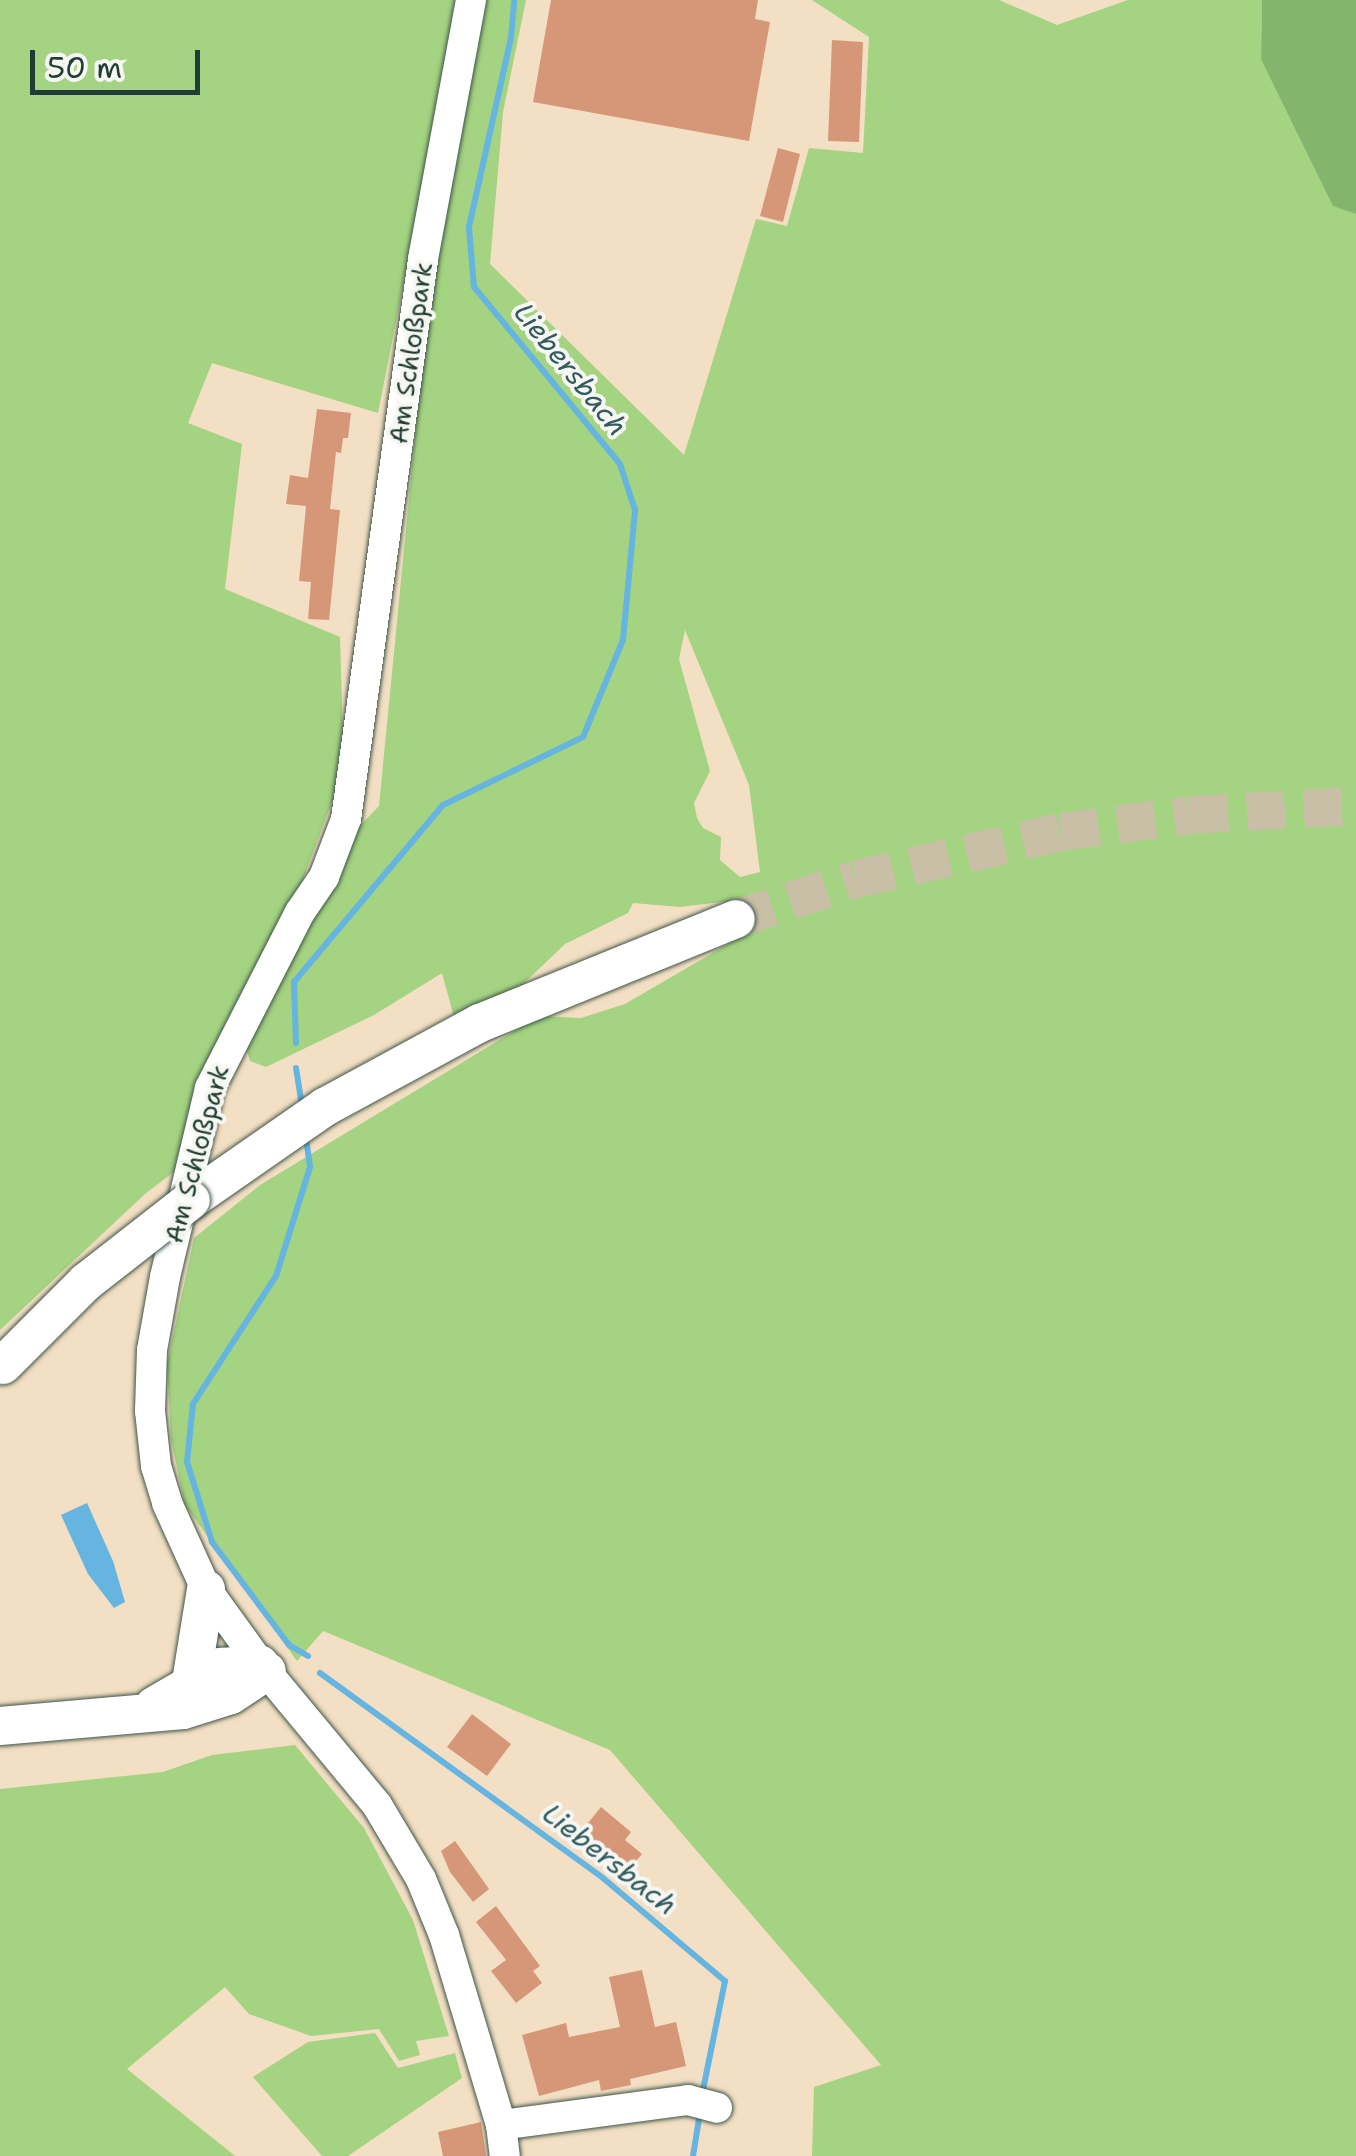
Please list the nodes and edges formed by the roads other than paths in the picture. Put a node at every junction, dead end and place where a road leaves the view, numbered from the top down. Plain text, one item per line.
1 (471, 0) edge
2 (736, 919) tunnel mouth
3 (1, 1366) edge
4 (206, 1589) junction
5 (264, 1667) junction
6 (191, 1682) junction
7 (130, 1716) junction
8 (0, 1726) edge
9 (703, 2104) dead end
10 (500, 2125) junction
11 (505, 2156) edge

1 - 4 street, Am Schloßpark
2 - 3 main road, bridge
4 - 5 street, Am Schloßpark
4 - 6 main road
5 - 6 main road
5 - 7 main road
5 - 10 street, Am Schloßpark
6 - 7 main road
7 - 8 main road
9 - 10 street
10 - 11 street, Am Schloßpark

